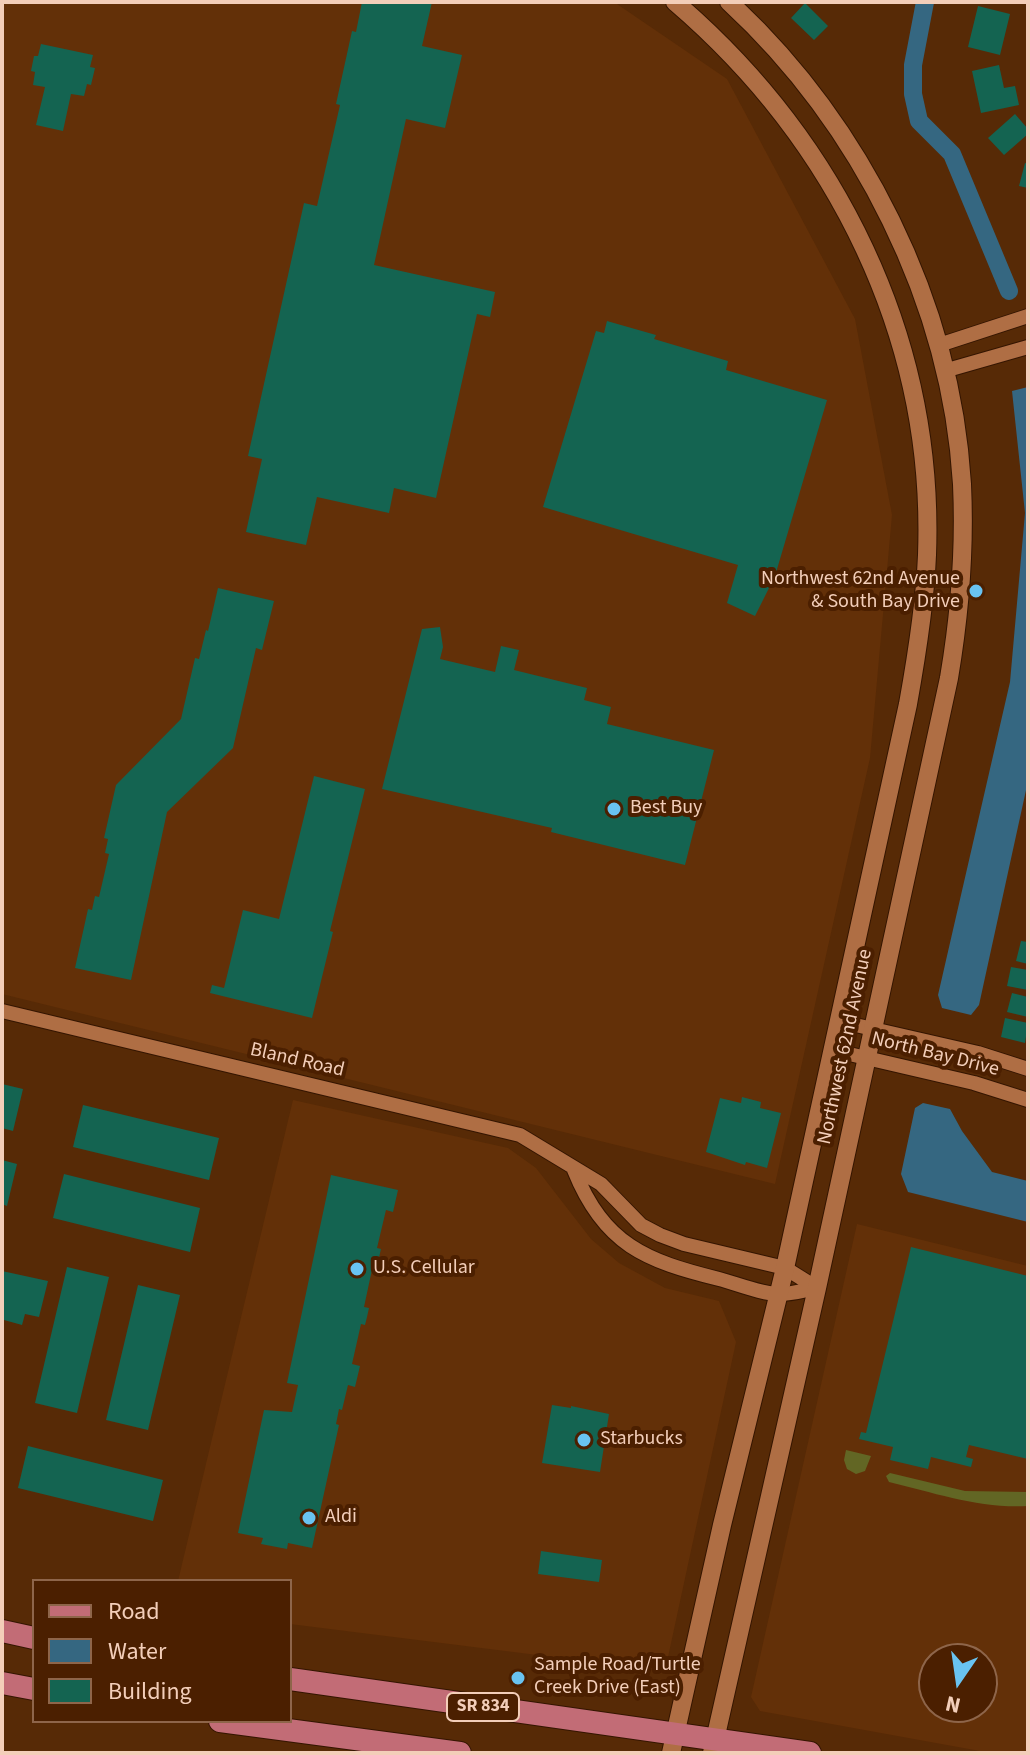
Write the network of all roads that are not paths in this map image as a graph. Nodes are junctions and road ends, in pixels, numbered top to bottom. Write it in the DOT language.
graph roads {
  1 [pos="675,2"];
  2 [pos="729,2"];
  3 [pos="1028,316"];
  4 [pos="939,345"];
  5 [pos="1028,347"];
  6 [pos="944,371"];
  7 [pos="2,1011"];
  8 [pos="838,1021"];
  9 [pos="873,1029"];
  10 [pos="832,1050"];
  11 [pos="866,1058"];
  12 [pos="1028,1069"];
  13 [pos="1028,1100"];
  14 [pos="574,1170"];
  15 [pos="785,1268"];
  16 [pos="817,1288"];
  17 [pos="779,1294"];
  18 [pos="2,1631"];
  19 [pos="32,1638"];
  20 [pos="292,1679"];
  21 [pos="2,1683"];
  22 [pos="32,1689"];
  23 [pos="235,1723"];
  24 [pos="673,1743"];
  25 [pos="713,1746"];
  26 [pos="460,1753"];
  27 [pos="810,1753"];
  1 -- 8 [label="street, Northwest 62nd Avenue"];
  2 -- 4 [label="street, Northwest 62nd Avenue"];
  3 -- 4 [label="street"];
  4 -- 6 [label="street, Northwest 62nd Avenue"];
  5 -- 6 [label="street"];
  6 -- 9 [label="street, Northwest 62nd Avenue"];
  7 -- 14 [label="street, Bland Road"];
  8 -- 9 [label="street, North Bay Drive"];
  8 -- 10 [label="street, Northwest 62nd Avenue"];
  9 -- 11 [label="street, Northwest 62nd Avenue"];
  9 -- 12 [label="street, North Bay Drive"];
  10 -- 11 [label="street, North Bay Drive"];
  10 -- 15 [label="street, Northwest 62nd Avenue"];
  11 -- 13 [label="street, North Bay Drive"];
  11 -- 16 [label="street, Northwest 62nd Avenue"];
  14 -- 15 [label="street, Bland Road"];
  14 -- 17 [label="street, Bland Road"];
  15 -- 16 [label="street, Bland Road"];
  15 -- 17 [label="street, Northwest 62nd Avenue"];
  16 -- 17 [label="street, Bland Road"];
  16 -- 25 [label="street, Northwest 62nd Avenue"];
  17 -- 24 [label="street, Northwest 62nd Avenue"];
  18 -- 19 [label="main road"];
  20 -- 24 [label="main road, SR 834"];
  21 -- 22 [label="main road"];
  23 -- 26 [label="main road"];
  24 -- 25 [label="main road, SR 834"];
  25 -- 27 [label="main road, SR 834"];
}
